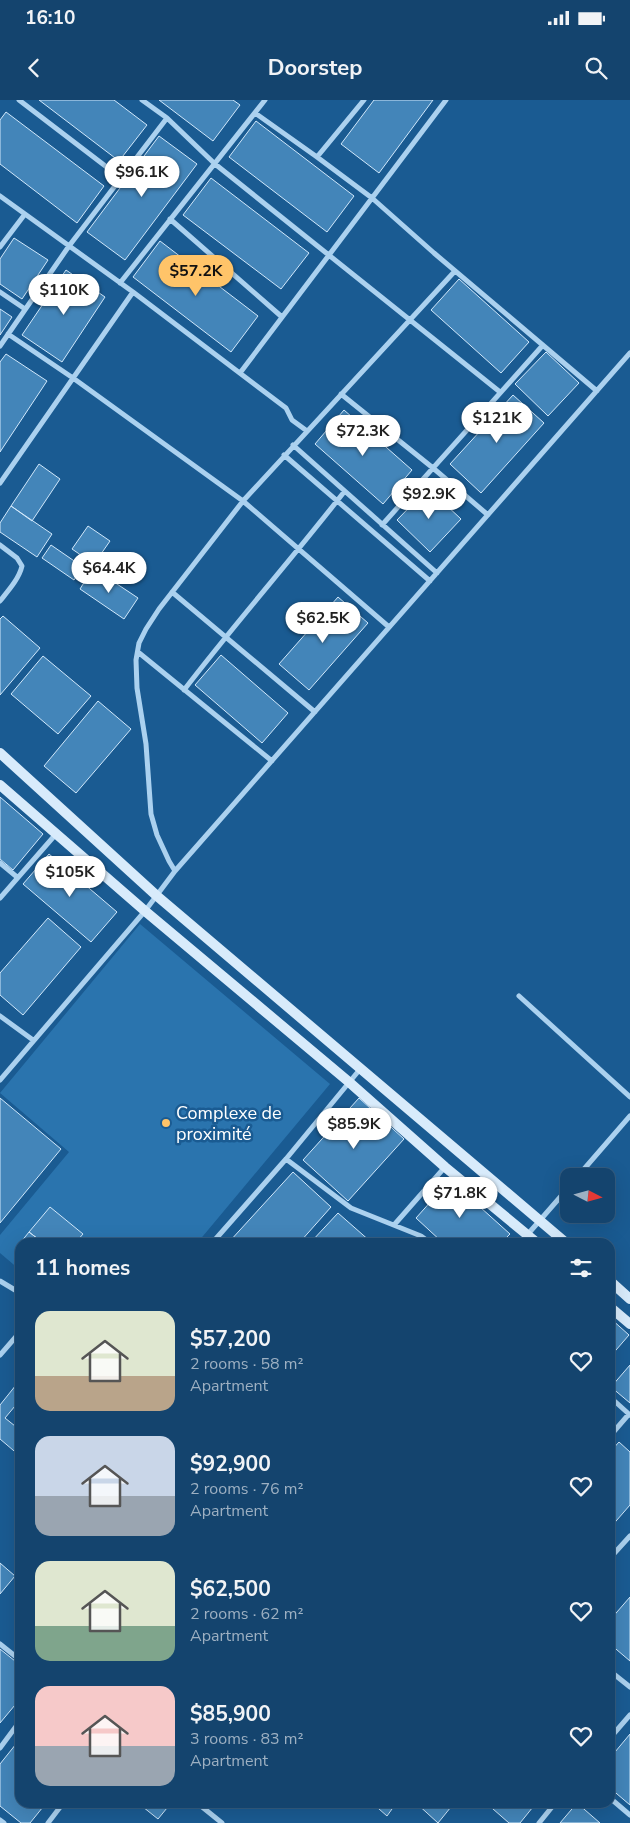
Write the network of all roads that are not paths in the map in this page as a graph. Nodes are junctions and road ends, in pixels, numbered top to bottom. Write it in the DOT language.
graph roads {
  1 [pos="19,100"];
  2 [pos="142,100"];
  3 [pos="265,100"];
  4 [pos="364,100"];
  5 [pos="446,100"];
  6 [pos="255,113"];
  7 [pos="166,118"];
  8 [pos="317,157"];
  9 [pos="215,164"];
  10 [pos="121,178"];
  11 [pos="0,196"];
  12 [pos="372,198"];
  13 [pos="25,214"];
  14 [pos="170,220"];
  15 [pos="69,246"];
  16 [pos="0,247"];
  17 [pos="329,255"];
  18 [pos="455,271"];
  19 [pos="120,283"];
  20 [pos="0,292"];
  21 [pos="133,292"];
  22 [pos="25,309"];
  23 [pos="282,317"];
  24 [pos="410,320"];
  25 [pos="8,334"];
  26 [pos="543,345"];
  27 [pos="0,346"];
  28 [pos="630,353"];
  29 [pos="240,373"];
  30 [pos="73,378"];
  31 [pos="597,391"];
  32 [pos="500,392"];
  33 [pos="341,394"];
  34 [pos="307,431"];
  35 [pos="293,445"];
  36 [pos="284,455"];
  37 [pos="433,468"];
  38 [pos="0,483"];
  39 [pos="344,492"];
  40 [pos="243,500"];
  41 [pos="337,501"];
  42 [pos="488,516"];
  43 [pos="382,525"];
  44 [pos="0,546"];
  45 [pos="299,550"];
  46 [pos="438,573"];
  47 [pos="430,581"];
  48 [pos="172,592"];
  49 [pos="0,601"];
  50 [pos="390,627"];
  51 [pos="224,637"];
  52 [pos="138,652"];
  53 [pos="184,690"];
  54 [pos="315,712"];
  55 [pos="0,753"];
  56 [pos="272,761"];
  57 [pos="0,785"];
  58 [pos="56,833"];
  59 [pos="0,863"];
  60 [pos="176,871"];
  61 [pos="17,877"];
  62 [pos="157,896"];
  63 [pos="0,898"];
  64 [pos="145,911"];
  65 [pos="519,996"];
  66 [pos="0,1016"];
  67 [pos="33,1040"];
  68 [pos="361,1068"];
  69 [pos="0,1080"];
  70 [pos="349,1082"];
  71 [pos="630,1097"];
  72 [pos="630,1116"];
  73 [pos="286,1159"];
  74 [pos="445,1167"];
  75 [pos="585,1168"];
  76 [pos="560,1196"];
  77 [pos="539,1220"];
  78 [pos="394,1225"];
  79 [pos="217,1238"];
  80 [pos="424,1238"];
  81 [pos="523,1238"];
  82 [pos="525,1238"];
  83 [pos="560,1238"];
  84 [pos="0,1281"];
  85 [pos="615,1286"];
  86 [pos="15,1290"];
  87 [pos="630,1299"];
  88 [pos="615,1311"];
  89 [pos="630,1324"];
  90 [pos="15,1338"];
  91 [pos="0,1355"];
  92 [pos="615,1401"];
  93 [pos="630,1414"];
  94 [pos="615,1430"];
  95 [pos="630,1536"];
  96 [pos="615,1552"];
  97 [pos="0,1644"];
  98 [pos="15,1656"];
  99 [pos="615,1675"];
  100 [pos="630,1687"];
  101 [pos="630,1715"];
  102 [pos="15,1728"];
  103 [pos="615,1732"];
  104 [pos="0,1748"];
  105 [pos="615,1802"];
  106 [pos="59,1808"];
  107 [pos="203,1808"];
  108 [pos="551,1808"];
  109 [pos="630,1815"];
  110 [pos="0,1820"];
  111 [pos="4,1823"];
  112 [pos="48,1823"];
  113 [pos="222,1823"];
  114 [pos="539,1823"];
  1 -- 10 [label="street"];
  2 -- 7 [label="street"];
  3 -- 6 [label="street"];
  4 -- 8 [label="street"];
  5 -- 12 [label="street"];
  6 -- 8 [label="street"];
  6 -- 9 [label="street"];
  7 -- 9 [label="street"];
  7 -- 10 [label="street"];
  8 -- 12 [label="street"];
  9 -- 14 [label="street"];
  9 -- 17 [label="street"];
  10 -- 15 [label="street"];
  11 -- 13 [label="street"];
  12 -- 17 [label="street"];
  12 -- 18 [label="street"];
  13 -- 15 [label="street"];
  13 -- 16 [label="street"];
  14 -- 19 [label="street"];
  14 -- 23 [label="street"];
  15 -- 19 [label="street"];
  15 -- 22 [label="street"];
  17 -- 23 [label="street"];
  17 -- 24 [label="street"];
  18 -- 24 [label="street"];
  18 -- 26 [label="street"];
  19 -- 21 [label="street"];
  20 -- 22 [label="street"];
  21 -- 29 [label="street"];
  21 -- 30 [label="street"];
  22 -- 25 [label="street"];
  23 -- 29 [label="street"];
  24 -- 32 [label="street"];
  24 -- 33 [label="street"];
  25 -- 27 [label="street"];
  25 -- 30 [label="street"];
  26 -- 31 [label="street"];
  26 -- 32 [label="street"];
  28 -- 31 [label="street"];
  29 -- 34 [label="street"];
  30 -- 38 [label="street"];
  30 -- 40 [label="street"];
  31 -- 42 [label="street"];
  32 -- 37 [label="street"];
  33 -- 34 [label="street"];
  33 -- 37 [label="street"];
  34 -- 35 [label="street"];
  35 -- 36 [label="street"];
  35 -- 39 [label="street"];
  36 -- 40 [label="street"];
  36 -- 41 [label="street"];
  37 -- 42 [label="street"];
  37 -- 43 [label="street"];
  39 -- 41 [label="street"];
  39 -- 43 [label="street"];
  40 -- 45 [label="street"];
  40 -- 48 [label="street"];
  41 -- 45 [label="street"];
  41 -- 47 [label="street"];
  42 -- 46 [label="street"];
  43 -- 46 [label="street"];
  44 -- 49 [label="street"];
  45 -- 50 [label="street"];
  45 -- 51 [label="street"];
  46 -- 47 [label="street"];
  47 -- 50 [label="street"];
  48 -- 51 [label="street"];
  48 -- 52 [label="street"];
  50 -- 54 [label="street"];
  51 -- 53 [label="street"];
  51 -- 54 [label="street"];
  52 -- 53 [label="street"];
  52 -- 60 [label="street"];
  53 -- 56 [label="street"];
  54 -- 56 [label="street"];
  55 -- 62 [label="street"];
  56 -- 60 [label="street"];
  57 -- 58 [label="street"];
  58 -- 61 [label="street"];
  58 -- 64 [label="street"];
  59 -- 61 [label="street"];
  60 -- 62 [label="street"];
  61 -- 63 [label="street"];
  62 -- 64 [label="street"];
  62 -- 68 [label="street"];
  64 -- 67 [label="street"];
  64 -- 70 [label="street"];
  65 -- 71 [label="street"];
  66 -- 67 [label="street"];
  67 -- 69 [label="street"];
  68 -- 70 [label="street"];
  68 -- 77 [label="street"];
  70 -- 73 [label="street"];
  70 -- 74 [label="street"];
  72 -- 75 [label="street"];
  73 -- 78 [label="street"];
  73 -- 79 [label="street"];
  74 -- 78 [label="street"];
  74 -- 81 [label="street"];
  76 -- 77 [label="street"];
  77 -- 82 [label="street"];
  77 -- 83 [label="street"];
  78 -- 80 [label="street"];
  84 -- 86 [label="street"];
  85 -- 87 [label="street"];
  88 -- 89 [label="street"];
  90 -- 91 [label="street"];
  92 -- 93 [label="street"];
  93 -- 94 [label="street"];
  95 -- 96 [label="street"];
  97 -- 98 [label="street"];
  99 -- 100 [label="street"];
  101 -- 103 [label="street"];
  102 -- 104 [label="street"];
  105 -- 109 [label="street"];
  106 -- 112 [label="street"];
  107 -- 113 [label="street"];
  108 -- 114 [label="street"];
  110 -- 111 [label="street"];
}
